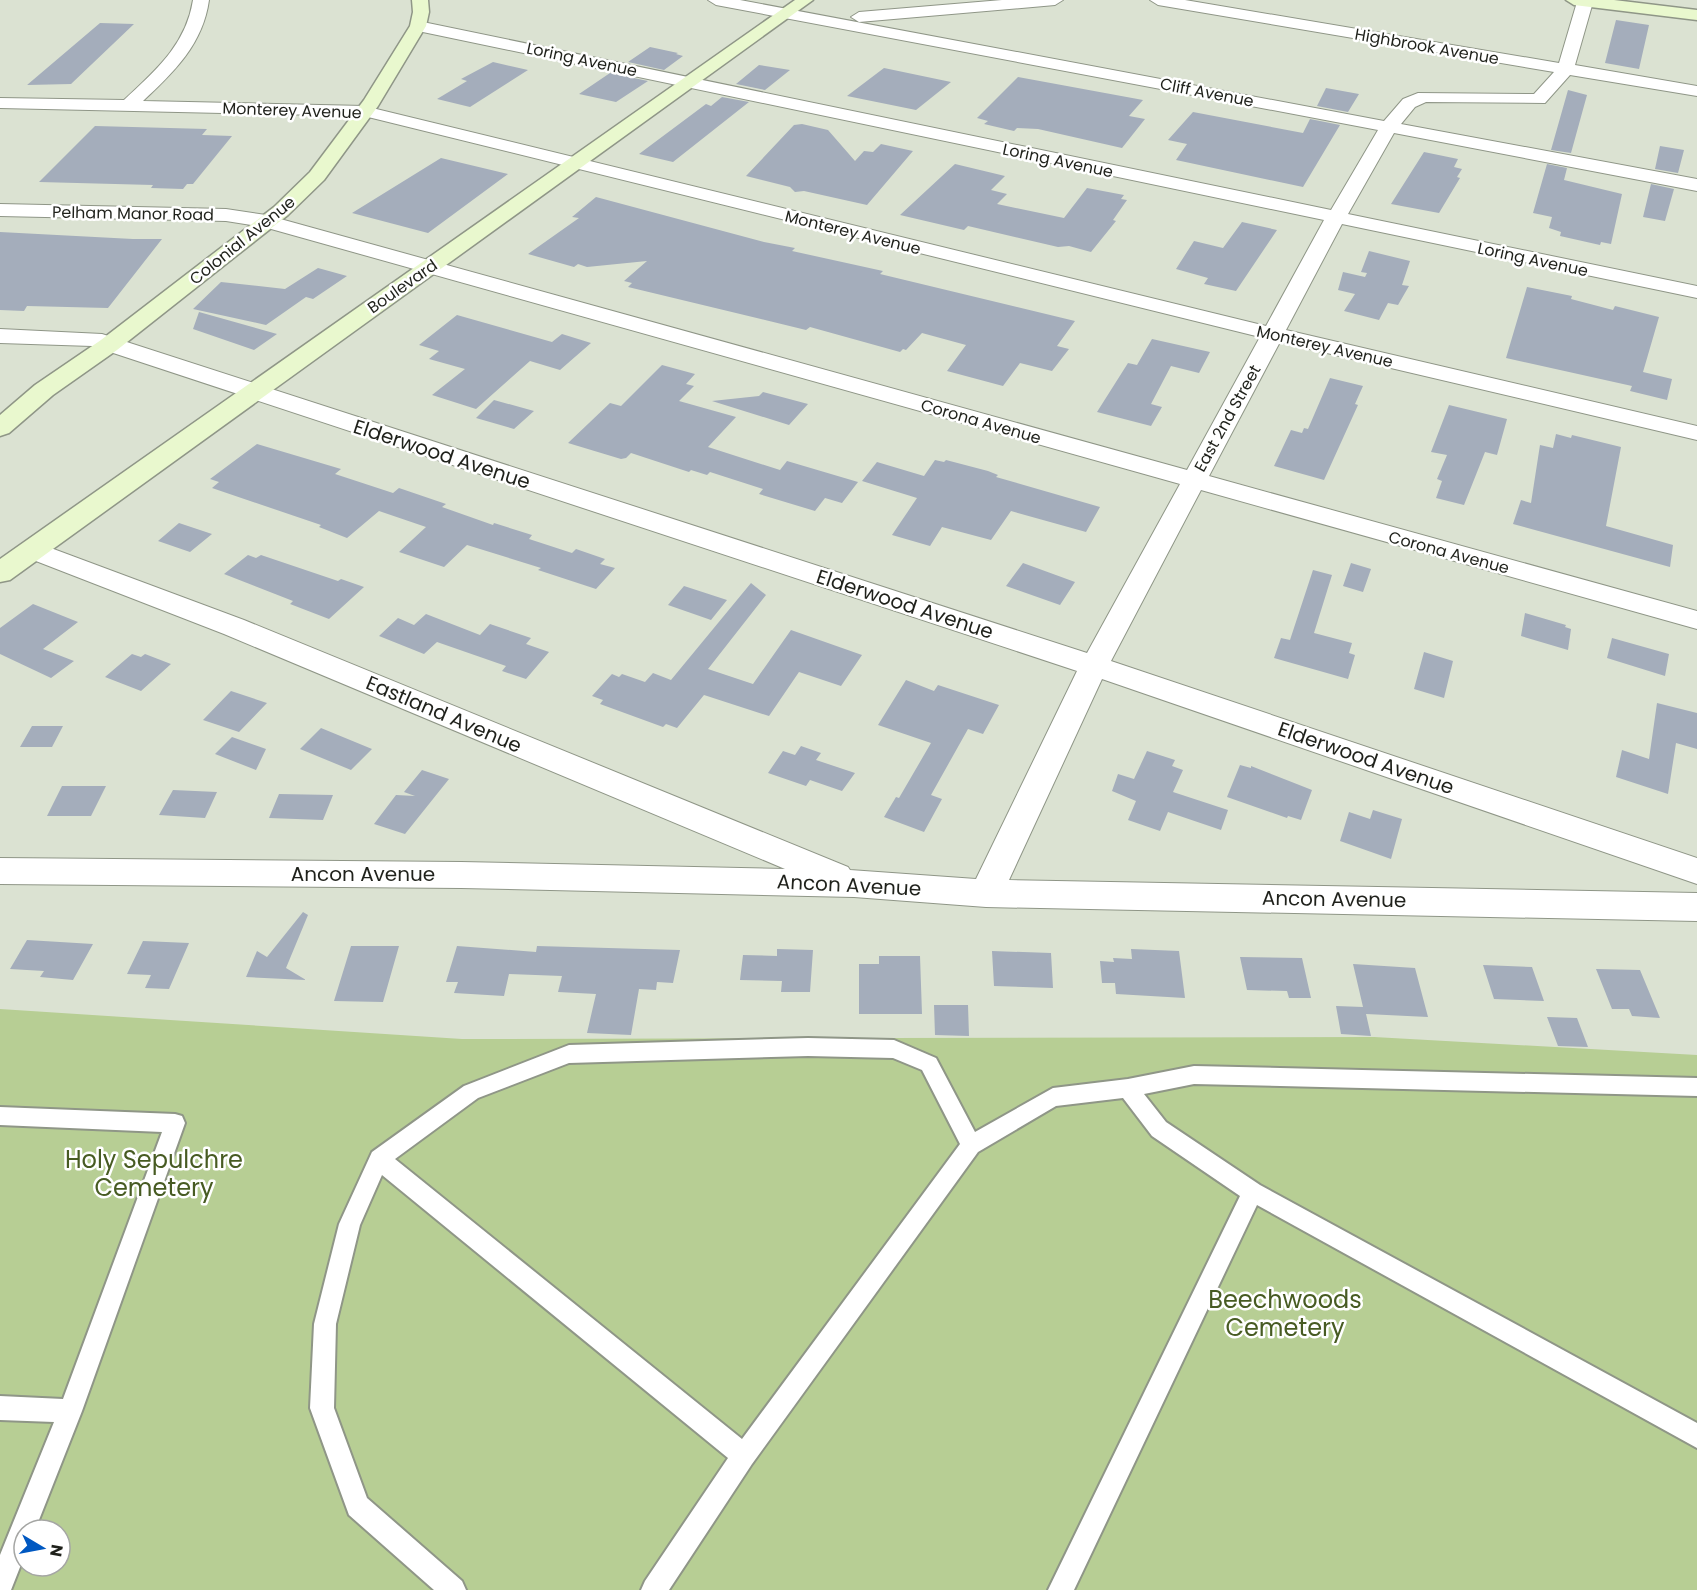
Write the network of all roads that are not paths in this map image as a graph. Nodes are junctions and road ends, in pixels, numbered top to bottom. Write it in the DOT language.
graph roads {
  1 [pos="201,0"];
  2 [pos="420,0"];
  3 [pos="716,0"];
  4 [pos="805,0"];
  5 [pos="1055,0"];
  6 [pos="1158,0"];
  7 [pos="1579,1"];
  8 [pos="786,13"];
  9 [pos="1697,15"];
  10 [pos="823,21"];
  11 [pos="418,26"];
  12 [pos="1564,70"];
  13 [pos="692,82"];
  14 [pos="1697,91"];
  15 [pos="0,103"];
  16 [pos="129,105"];
  17 [pos="364,111"];
  18 [pos="1390,125"];
  19 [pos="573,164"];
  20 [pos="1697,185"];
  21 [pos="0,210"];
  22 [pos="1335,219"];
  23 [pos="266,221"];
  24 [pos="430,267"];
  25 [pos="1697,292"];
  26 [pos="1273,334"];
  27 [pos="0,336"];
  28 [pos="110,345"];
  29 [pos="253,391"];
  30 [pos="0,428"];
  31 [pos="1697,433"];
  32 [pos="1193,481"];
  33 [pos="32,550"];
  34 [pos="0,573"];
  35 [pos="1697,620"];
  36 [pos="1094,666"];
  37 [pos="0,871"];
  38 [pos="1697,871"];
  39 [pos="854,884"];
  40 [pos="986,893"];
  41 [pos="1697,907"];
  42 [pos="1697,1087"];
  43 [pos="1128,1088"];
  44 [pos="0,1116"];
  45 [pos="971,1145"];
  46 [pos="380,1159"];
  47 [pos="1253,1192"];
  48 [pos="0,1408"];
  49 [pos="70,1411"];
  50 [pos="1697,1436"];
  51 [pos="744,1456"];
  52 [pos="0,1586"];
  53 [pos="453,1590"];
  54 [pos="654,1590"];
  55 [pos="1061,1590"];
  1 -- 16 [label="street"];
  2 -- 11 [label="street, Colonial Avenue"];
  3 -- 8 [label="street, Cliff Avenue"];
  4 -- 8 [label="street, Boulevard"];
  5 -- 10 [label="street"];
  6 -- 12 [label="street, Highbrook Avenue"];
  7 -- 9 [label="street"];
  7 -- 12 [label="street, East 2nd Street"];
  8 -- 10 [label="street, Cliff Avenue"];
  8 -- 13 [label="street, Boulevard"];
  10 -- 18 [label="street, Cliff Avenue"];
  11 -- 13 [label="street, Loring Avenue"];
  11 -- 17 [label="street, Colonial Avenue"];
  12 -- 14 [label="street, Highbrook Avenue"];
  12 -- 18 [label="street, East 2nd Street"];
  13 -- 19 [label="street, Boulevard"];
  13 -- 22 [label="street, Loring Avenue"];
  15 -- 16 [label="street, Monterey Avenue"];
  16 -- 17 [label="street, Monterey Avenue"];
  17 -- 19 [label="street, Monterey Avenue"];
  17 -- 23 [label="street, Colonial Avenue"];
  18 -- 20 [label="street, Cliff Avenue"];
  18 -- 22 [label="street, East 2nd Street"];
  19 -- 24 [label="street, Boulevard"];
  19 -- 26 [label="street, Monterey Avenue"];
  21 -- 23 [label="street, Pelham Manor Road"];
  22 -- 25 [label="street, Loring Avenue"];
  22 -- 26 [label="street, East 2nd Street"];
  23 -- 24 [label="street, Corona Avenue"];
  23 -- 28 [label="street, Colonial Avenue"];
  24 -- 29 [label="street, Boulevard"];
  24 -- 32 [label="street, Corona Avenue"];
  26 -- 31 [label="street, Monterey Avenue"];
  26 -- 32 [label="street, East 2nd Street"];
  27 -- 28 [label="street, Elderwood Avenue"];
  28 -- 29 [label="street, Elderwood Avenue"];
  28 -- 30 [label="street, Colonial Avenue"];
  29 -- 33 [label="street, Boulevard"];
  29 -- 36 [label="street, Elderwood Avenue"];
  32 -- 35 [label="street, Corona Avenue"];
  32 -- 36 [label="street, East 2nd Street"];
  33 -- 34 [label="street, Boulevard"];
  33 -- 39 [label="street, Eastland Avenue"];
  36 -- 38 [label="street, Elderwood Avenue"];
  36 -- 40 [label="street, East 2nd Street"];
  37 -- 39 [label="street, Ancon Avenue"];
  39 -- 40 [label="street, Ancon Avenue"];
  40 -- 41 [label="street, Ancon Avenue"];
  42 -- 43 [label="lane"];
  43 -- 45 [label="lane"];
  43 -- 47 [label="lane"];
  44 -- 49 [label="lane"];
  45 -- 46 [label="lane"];
  45 -- 51 [label="lane"];
  46 -- 51 [label="lane"];
  46 -- 53 [label="lane"];
  47 -- 50 [label="lane"];
  47 -- 55 [label="lane"];
  48 -- 49 [label="lane"];
  49 -- 52 [label="lane"];
  51 -- 54 [label="lane"];
}
